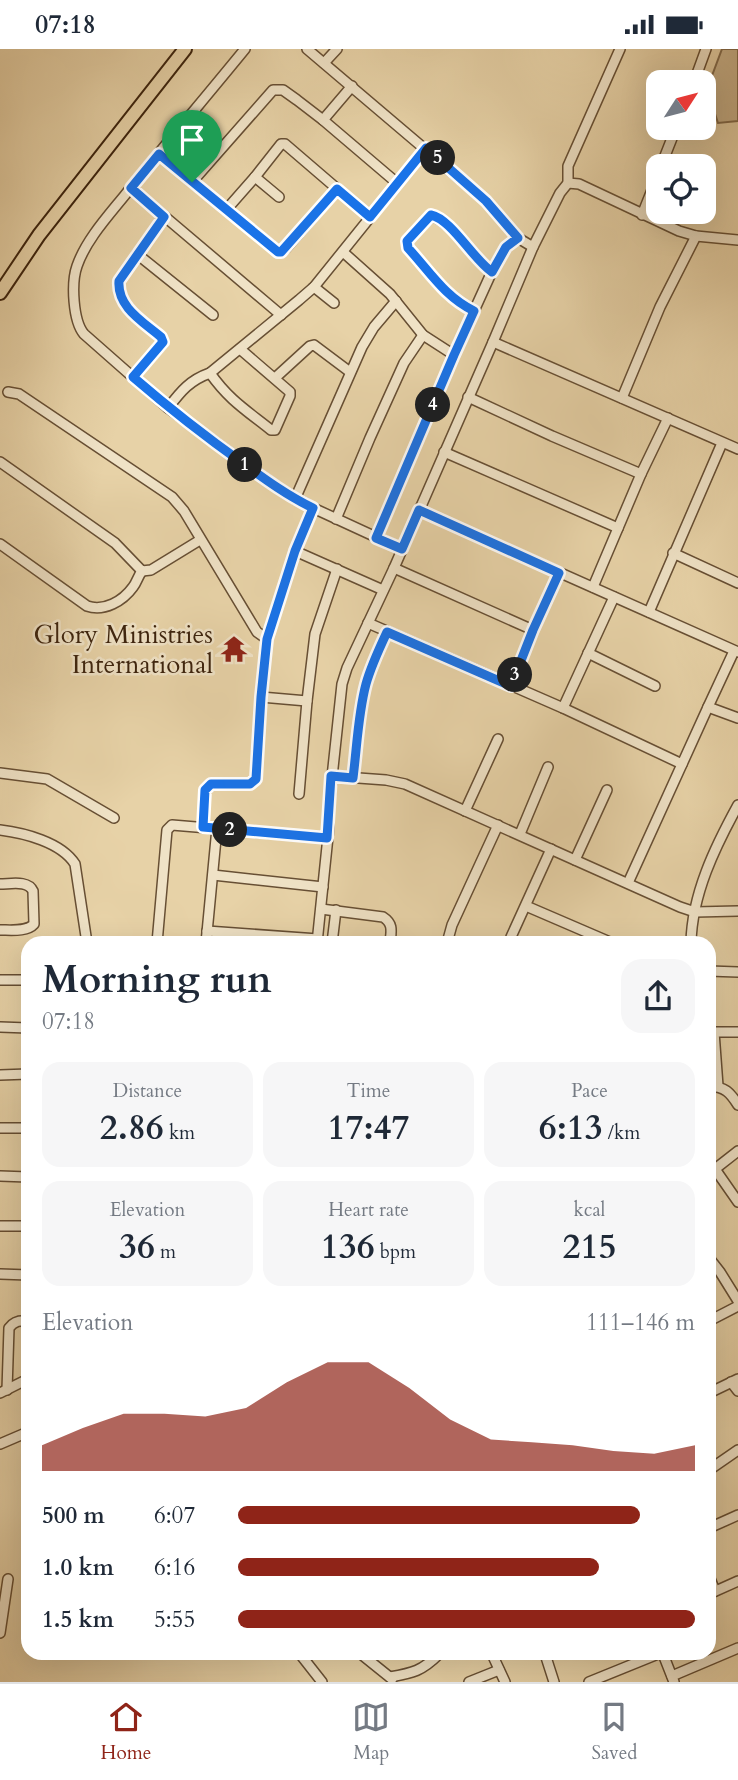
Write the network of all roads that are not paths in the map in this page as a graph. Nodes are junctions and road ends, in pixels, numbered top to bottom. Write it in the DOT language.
graph roads {
  1 [pos="185,49"];
  2 [pos="245,49"];
  3 [pos="307,49"];
  4 [pos="337,49"];
  5 [pos="620,49"];
  6 [pos="706,49"];
  7 [pos="324,63"];
  8 [pos="698,70"];
  9 [pos="352,86"];
  10 [pos="323,120"];
  11 [pos="426,148"];
  12 [pos="159,154"];
  13 [pos="255,177"];
  14 [pos="192,182"];
  15 [pos="397,183"];
  16 [pos="568,183"];
  17 [pos="131,188"];
  18 [pos="337,189"];
  19 [pos="279,197"];
  20 [pos="646,205"];
  21 [pos="226,210"];
  22 [pos="642,215"];
  23 [pos="164,217"];
  24 [pos="370,217"];
  25 [pos="696,236"];
  26 [pos="518,238"];
  27 [pos="738,240"];
  28 [pos="533,247"];
  29 [pos="343,252"];
  30 [pos="137,254"];
  31 [pos="492,272"];
  32 [pos="314,286"];
  33 [pos="0,293"];
  34 [pos="396,301"];
  35 [pos="334,303"];
  36 [pos="474,311"];
  37 [pos="213,316"];
  38 [pos="281,316"];
  39 [pos="424,335"];
  40 [pos="493,342"];
  41 [pos="240,349"];
  42 [pos="454,355"];
  43 [pos="350,372"];
  44 [pos="209,373"];
  45 [pos="133,377"];
  46 [pos="275,378"];
  47 [pos="8,392"];
  48 [pos="468,397"];
  49 [pos="622,398"];
  50 [pos="168,408"];
  51 [pos="668,418"];
  52 [pos="722,443"];
  53 [pos="738,449"];
  54 [pos="444,452"];
  55 [pos="0,462"];
  56 [pos="641,474"];
  57 [pos="295,499"];
  58 [pos="313,508"];
  59 [pos="419,510"];
  60 [pos="336,519"];
  61 [pos="618,528"];
  62 [pos="376,538"];
  63 [pos="200,540"];
  64 [pos="0,544"];
  65 [pos="402,549"];
  66 [pos="295,551"];
  67 [pos="673,553"];
  68 [pos="394,568"];
  69 [pos="337,569"];
  70 [pos="142,572"];
  71 [pos="559,573"];
  72 [pos="738,583"];
  73 [pos="593,587"];
  74 [pos="383,590"];
  75 [pos="614,597"];
  76 [pos="649,612"];
  77 [pos="368,623"];
  78 [pos="533,630"];
  79 [pos="387,632"];
  80 [pos="267,639"];
  81 [pos="736,652"];
  82 [pos="588,653"];
  83 [pos="511,686"];
  84 [pos="655,686"];
  85 [pos="261,697"];
  86 [pos="307,701"];
  87 [pos="708,707"];
  88 [pos="563,708"];
  89 [pos="738,718"];
  90 [pos="498,739"];
  91 [pos="682,764"];
  92 [pos="548,767"];
  93 [pos="0,773"];
  94 [pos="331,776"];
  95 [pos="353,778"];
  96 [pos="607,790"];
  97 [pos="299,794"];
  98 [pos="738,805"];
  99 [pos="465,811"];
  100 [pos="114,818"];
  101 [pos="498,825"];
  102 [pos="203,827"];
  103 [pos="217,828"];
  104 [pos="0,830"];
  105 [pos="520,834"];
  106 [pos="327,838"];
  107 [pos="551,849"];
  108 [pos="575,860"];
  109 [pos="213,875"];
  110 [pos="628,883"];
  111 [pos="0,884"];
  112 [pos="323,887"];
  113 [pos="526,905"];
  114 [pos="321,909"];
  115 [pos="336,910"];
  116 [pos="738,911"];
  117 [pos="695,912"];
  118 [pos="0,930"];
  119 [pos="207,931"];
  120 [pos="86,936"];
  121 [pos="158,936"];
  122 [pos="207,936"];
  123 [pos="262,936"];
  124 [pos="318,936"];
  125 [pos="333,936"];
  126 [pos="391,936"];
  127 [pos="449,936"];
  128 [pos="512,936"];
  129 [pos="596,936"];
  130 [pos="692,936"];
  131 [pos="716,971"];
  132 [pos="738,972"];
  133 [pos="0,980"];
  134 [pos="21,980"];
  135 [pos="0,1027"];
  136 [pos="21,1028"];
  137 [pos="716,1032"];
  138 [pos="738,1032"];
  139 [pos="21,1074"];
  140 [pos="0,1075"];
  141 [pos="716,1087"];
  142 [pos="734,1092"];
  143 [pos="738,1105"];
  144 [pos="0,1128"];
  145 [pos="21,1128"];
  146 [pos="738,1151"];
  147 [pos="716,1165"];
  148 [pos="716,1172"];
  149 [pos="0,1176"];
  150 [pos="21,1177"];
  151 [pos="738,1202"];
  152 [pos="0,1226"];
  153 [pos="21,1226"];
  154 [pos="716,1267"];
  155 [pos="0,1274"];
  156 [pos="21,1275"];
  157 [pos="738,1304"];
  158 [pos="716,1317"];
  159 [pos="21,1321"];
  160 [pos="734,1381"];
  161 [pos="21,1382"];
  162 [pos="716,1390"];
  163 [pos="3,1391"];
  164 [pos="738,1391"];
  165 [pos="21,1435"];
  166 [pos="0,1444"];
  167 [pos="738,1450"];
  168 [pos="716,1464"];
  169 [pos="738,1515"];
  170 [pos="716,1525"];
  171 [pos="8,1579"];
  172 [pos="738,1581"];
  173 [pos="716,1590"];
  174 [pos="0,1633"];
  175 [pos="738,1648"];
  176 [pos="716,1658"];
  177 [pos="304,1660"];
  178 [pos="374,1660"];
  179 [pos="432,1660"];
  180 [pos="495,1660"];
  181 [pos="547,1660"];
  182 [pos="645,1660"];
  183 [pos="663,1660"];
  184 [pos="713,1660"];
  185 [pos="499,1670"];
  186 [pos="673,1679"];
  187 [pos="392,1680"];
  188 [pos="322,1682"];
  189 [pos="469,1682"];
  190 [pos="505,1682"];
  191 [pos="554,1682"];
  192 [pos="589,1682"];
  1 -- 33 [label="main road"];
  2 -- 12 [label="street"];
  3 -- 7 [label="street"];
  4 -- 7 [label="street"];
  5 -- 16 [label="street"];
  6 -- 8 [label="street"];
  7 -- 9 [label="street"];
  9 -- 10 [label="street"];
  9 -- 11 [label="street"];
  10 -- 14 [label="street"];
  10 -- 15 [label="street"];
  11 -- 15 [label="street"];
  11 -- 26 [label="street"];
  12 -- 14 [label="street"];
  12 -- 17 [label="street"];
  13 -- 18 [label="street"];
  13 -- 19 [label="street"];
  13 -- 21 [label="street"];
  14 -- 21 [label="street"];
  15 -- 24 [label="street"];
  16 -- 22 [label="street"];
  16 -- 28 [label="street"];
  17 -- 23 [label="street"];
  17 -- 45 [label="street"];
  18 -- 21 [label="street"];
  18 -- 24 [label="street"];
  20 -- 22 [label="street"];
  22 -- 25 [label="street"];
  23 -- 30 [label="street"];
  23 -- 38 [label="street"];
  24 -- 29 [label="street"];
  25 -- 27 [label="street"];
  25 -- 49 [label="street"];
  26 -- 28 [label="street"];
  26 -- 31 [label="street"];
  28 -- 40 [label="street"];
  29 -- 32 [label="street"];
  29 -- 34 [label="street"];
  30 -- 37 [label="street"];
  30 -- 45 [label="street"];
  31 -- 36 [label="street"];
  31 -- 36 [label="street"];
  32 -- 35 [label="street"];
  32 -- 38 [label="street"];
  34 -- 39 [label="street"];
  34 -- 43 [label="street"];
  36 -- 42 [label="street"];
  38 -- 41 [label="street"];
  39 -- 42 [label="street"];
  39 -- 60 [label="street"];
  40 -- 48 [label="street"];
  40 -- 49 [label="street"];
  41 -- 44 [label="street"];
  41 -- 46 [label="street"];
  42 -- 62 [label="street"];
  43 -- 46 [label="street"];
  43 -- 57 [label="street"];
  44 -- 46 [label="street"];
  44 -- 50 [label="street"];
  45 -- 50 [label="street"];
  47 -- 63 [label="street"];
  48 -- 54 [label="street"];
  48 -- 56 [label="street"];
  49 -- 51 [label="street"];
  50 -- 57 [label="street"];
  51 -- 52 [label="street"];
  51 -- 56 [label="street"];
  52 -- 53 [label="street"];
  52 -- 67 [label="street"];
  54 -- 59 [label="street"];
  54 -- 61 [label="street"];
  55 -- 70 [label="street"];
  56 -- 61 [label="street"];
  57 -- 58 [label="street"];
  58 -- 60 [label="street"];
  58 -- 66 [label="street"];
  59 -- 65 [label="street"];
  59 -- 71 [label="street"];
  60 -- 62 [label="street"];
  61 -- 73 [label="street"];
  62 -- 65 [label="street"];
  63 -- 70 [label="street"];
  63 -- 80 [label="street"];
  64 -- 70 [label="street"];
  65 -- 68 [label="street"];
  66 -- 69 [label="street"];
  66 -- 80 [label="street"];
  67 -- 72 [label="street"];
  67 -- 76 [label="street"];
  68 -- 74 [label="street"];
  68 -- 78 [label="street"];
  69 -- 74 [label="street"];
  69 -- 86 [label="street"];
  71 -- 73 [label="street"];
  71 -- 78 [label="street"];
  73 -- 75 [label="street"];
  74 -- 77 [label="street"];
  75 -- 76 [label="street"];
  75 -- 82 [label="street"];
  76 -- 81 [label="street"];
  77 -- 79 [label="street"];
  77 -- 94 [label="street"];
  78 -- 83 [label="street"];
  79 -- 83 [label="street"];
  79 -- 95 [label="street"];
  80 -- 85 [label="street"];
  81 -- 87 [label="street"];
  82 -- 84 [label="street"];
  82 -- 88 [label="street"];
  83 -- 88 [label="street"];
  85 -- 86 [label="street"];
  85 -- 102 [label="street"];
  86 -- 97 [label="street"];
  87 -- 89 [label="street"];
  87 -- 91 [label="street"];
  88 -- 91 [label="street"];
  90 -- 99 [label="street"];
  91 -- 110 [label="street"];
  92 -- 105 [label="street"];
  93 -- 100 [label="street"];
  94 -- 95 [label="street"];
  94 -- 106 [label="street"];
  95 -- 99 [label="street"];
  96 -- 108 [label="street"];
  98 -- 117 [label="street"];
  99 -- 101 [label="street"];
  101 -- 105 [label="street"];
  101 -- 127 [label="street"];
  102 -- 103 [label="street"];
  102 -- 121 [label="street"];
  103 -- 106 [label="street"];
  103 -- 109 [label="street"];
  104 -- 120 [label="street"];
  105 -- 107 [label="street"];
  106 -- 112 [label="street"];
  107 -- 108 [label="street"];
  107 -- 113 [label="street"];
  108 -- 110 [label="street"];
  109 -- 112 [label="street"];
  109 -- 119 [label="street"];
  110 -- 117 [label="street"];
  111 -- 118 [label="street"];
  112 -- 114 [label="street"];
  113 -- 128 [label="street"];
  113 -- 129 [label="street"];
  114 -- 115 [label="street"];
  114 -- 124 [label="street"];
  115 -- 125 [label="street"];
  115 -- 126 [label="street"];
  116 -- 117 [label="street"];
  117 -- 130 [label="street"];
  119 -- 122 [label="street"];
  119 -- 123 [label="street"];
  131 -- 132 [label="street"];
  133 -- 134 [label="street"];
  135 -- 136 [label="street"];
  137 -- 138 [label="street"];
  139 -- 140 [label="street"];
  141 -- 142 [label="street"];
  142 -- 143 [label="street"];
  144 -- 145 [label="street"];
  146 -- 147 [label="street"];
  148 -- 151 [label="street"];
  149 -- 150 [label="street"];
  152 -- 153 [label="street"];
  154 -- 157 [label="street"];
  155 -- 156 [label="street"];
  157 -- 158 [label="street"];
  159 -- 163 [label="street"];
  160 -- 162 [label="street"];
  160 -- 164 [label="street"];
  161 -- 163 [label="street"];
  165 -- 166 [label="street"];
  167 -- 168 [label="street"];
  169 -- 170 [label="street"];
  171 -- 174 [label="street"];
  172 -- 173 [label="street"];
  175 -- 176 [label="street"];
  177 -- 188 [label="street"];
  178 -- 187 [label="street"];
  179 -- 187 [label="street"];
  180 -- 185 [label="street"];
  181 -- 191 [label="street"];
  182 -- 192 [label="street"];
  183 -- 186 [label="street"];
  184 -- 186 [label="street"];
  185 -- 189 [label="street"];
  185 -- 190 [label="street"];
}
